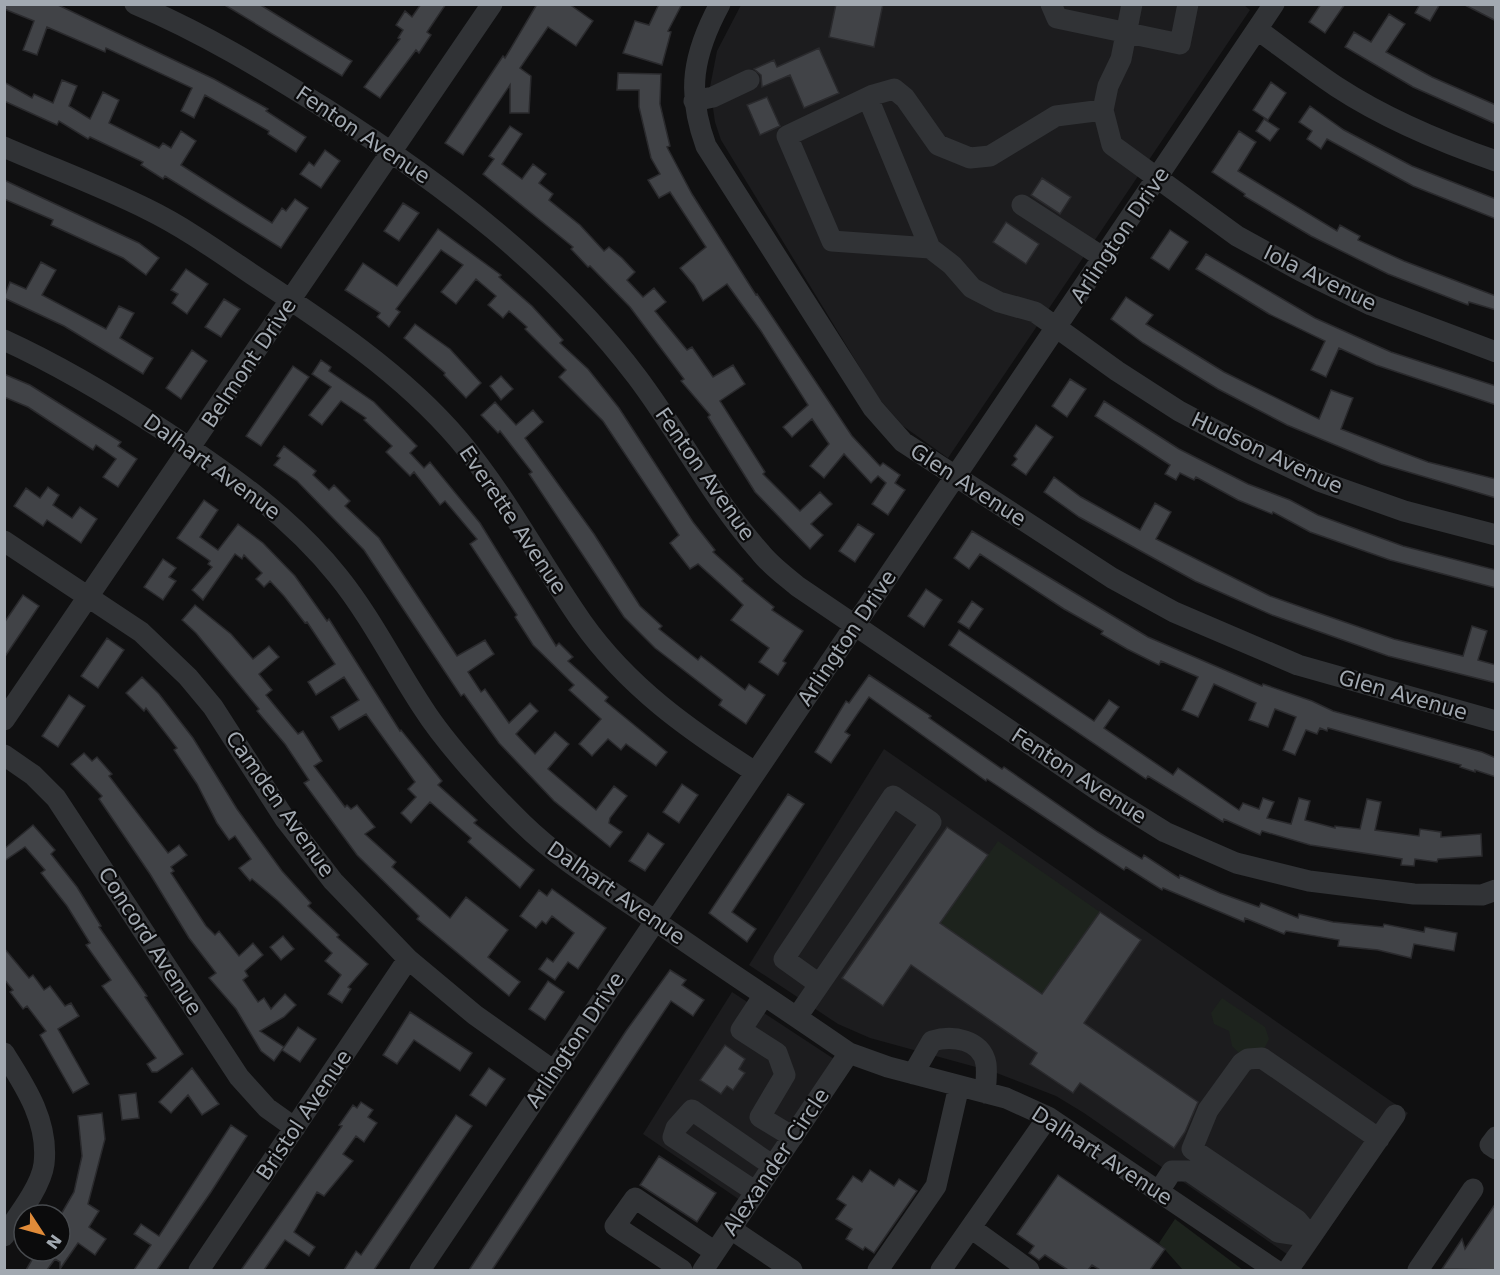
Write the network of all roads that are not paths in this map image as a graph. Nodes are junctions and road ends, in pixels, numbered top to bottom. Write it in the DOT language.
graph roads {
  1 [pos="135,4"];
  2 [pos="492,4"];
  3 [pos="720,4"];
  4 [pos="1051,4"];
  5 [pos="1132,4"];
  6 [pos="1188,4"];
  7 [pos="1274,4"];
  8 [pos="1258,30"];
  9 [pos="1127,32"];
  10 [pos="749,81"];
  11 [pos="868,98"];
  12 [pos="694,101"];
  13 [pos="1103,110"];
  14 [pos="4,147"];
  15 [pos="392,152"];
  16 [pos="1496,162"];
  17 [pos="1157,179"];
  18 [pos="1022,205"];
  19 [pos="930,248"];
  20 [pos="1104,258"];
  21 [pos="291,300"];
  22 [pos="1057,329"];
  23 [pos="4,340"];
  24 [pos="1496,352"];
  25 [pos="190,449"];
  26 [pos="956,476"];
  27 [pos="1496,535"];
  28 [pos="4,541"];
  29 [pos="90,597"];
  30 [pos="856,626"];
  31 [pos="4,720"];
  32 [pos="1496,721"];
  33 [pos="4,755"];
  34 [pos="755,772"];
  35 [pos="1496,890"];
  36 [pos="655,921"];
  37 [pos="408,959"];
  38 [pos="819,984"];
  39 [pos="764,995"];
  40 [pos="797,1017"];
  41 [pos="4,1053"];
  42 [pos="849,1053"];
  43 [pos="554,1071"];
  44 [pos="913,1074"];
  45 [pos="959,1086"];
  46 [pos="986,1093"];
  47 [pos="1395,1115"];
  48 [pos="1048,1117"];
  49 [pos="295,1128"];
  50 [pos="793,1137"];
  51 [pos="1496,1137"];
  52 [pos="1379,1139"];
  53 [pos="1496,1149"];
  54 [pos="773,1166"];
  55 [pos="1473,1189"];
  56 [pos="1159,1191"];
  57 [pos="756,1192"];
  58 [pos="971,1228"];
  59 [pos="731,1229"];
  60 [pos="4,1236"];
  61 [pos="1311,1237"];
  62 [pos="715,1252"];
  63 [pos="199,1270"];
  64 [pos="420,1270"];
  65 [pos="682,1270"];
  66 [pos="703,1270"];
  67 [pos="792,1270"];
  68 [pos="878,1270"];
  69 [pos="941,1270"];
  70 [pos="1029,1270"];
  71 [pos="1275,1270"];
  72 [pos="1288,1270"];
  73 [pos="1418,1270"];
  1 -- 15 [label="street, Fenton Avenue"];
  2 -- 15 [label="street, Belmont Drive"];
  3 -- 12 [label="street, Glen Avenue"];
  4 -- 9 [label="street"];
  5 -- 9 [label="street"];
  6 -- 9 [label="street"];
  7 -- 8 [label="street, Arlington Drive"];
  8 -- 16 [label="street"];
  8 -- 17 [label="street, Arlington Drive"];
  9 -- 13 [label="street"];
  10 -- 12 [label="street"];
  11 -- 13 [label="street"];
  11 -- 19 [label="street"];
  11 -- 19 [label="street"];
  12 -- 26 [label="street, Glen Avenue"];
  13 -- 17 [label="street, Iola Avenue"];
  14 -- 21 [label="street, Everette Avenue"];
  15 -- 21 [label="street, Belmont Drive"];
  15 -- 30 [label="street, Fenton Avenue"];
  17 -- 20 [label="street, Arlington Drive"];
  17 -- 24 [label="street, Iola Avenue"];
  18 -- 20 [label="street"];
  19 -- 22 [label="street, Hudson Avenue"];
  20 -- 22 [label="street, Arlington Drive"];
  21 -- 25 [label="street, Belmont Drive"];
  21 -- 34 [label="street, Everette Avenue"];
  22 -- 26 [label="street, Arlington Drive"];
  22 -- 27 [label="street, Hudson Avenue"];
  23 -- 25 [label="street, Dalhart Avenue"];
  25 -- 29 [label="street, Belmont Drive"];
  25 -- 36 [label="street, Dalhart Avenue"];
  26 -- 30 [label="street, Arlington Drive"];
  26 -- 32 [label="street, Glen Avenue"];
  28 -- 29 [label="street, Camden Avenue"];
  29 -- 31 [label="street, Belmont Drive"];
  29 -- 37 [label="street, Camden Avenue"];
  30 -- 34 [label="street, Arlington Drive"];
  30 -- 35 [label="street, Fenton Avenue"];
  33 -- 49 [label="street, Concord Avenue"];
  34 -- 36 [label="street, Arlington Drive"];
  36 -- 39 [label="street, Dalhart Avenue"];
  36 -- 43 [label="street, Arlington Drive"];
  37 -- 43 [label="street, Camden Avenue"];
  37 -- 49 [label="street, Bristol Avenue"];
  38 -- 38 [label="street"];
  38 -- 40 [label="street"];
  39 -- 40 [label="street, Dalhart Avenue"];
  39 -- 50 [label="street"];
  40 -- 42 [label="street, Dalhart Avenue"];
  41 -- 60 [label="street"];
  42 -- 44 [label="street, Dalhart Avenue"];
  42 -- 50 [label="street, Alexander Circle"];
  43 -- 64 [label="street, Arlington Drive"];
  44 -- 45 [label="street, Dalhart Avenue"];
  44 -- 46 [label="street"];
  45 -- 46 [label="street, Dalhart Avenue"];
  45 -- 68 [label="street"];
  46 -- 48 [label="street, Dalhart Avenue"];
  47 -- 52 [label="street"];
  48 -- 56 [label="street, Dalhart Avenue"];
  48 -- 58 [label="street"];
  49 -- 63 [label="street, Bristol Avenue"];
  50 -- 54 [label="street, Alexander Circle"];
  51 -- 53 [label="street"];
  52 -- 61 [label="street"];
  52 -- 61 [label="street"];
  54 -- 57 [label="street, Alexander Circle"];
  54 -- 57 [label="street"];
  55 -- 73 [label="street"];
  56 -- 61 [label="street"];
  56 -- 71 [label="street, Dalhart Avenue"];
  57 -- 59 [label="street, Alexander Circle"];
  58 -- 69 [label="street"];
  58 -- 70 [label="street"];
  59 -- 62 [label="street, Alexander Circle"];
  59 -- 67 [label="street"];
  61 -- 72 [label="street"];
  62 -- 65 [label="street"];
  62 -- 66 [label="street, Alexander Circle"];
}
